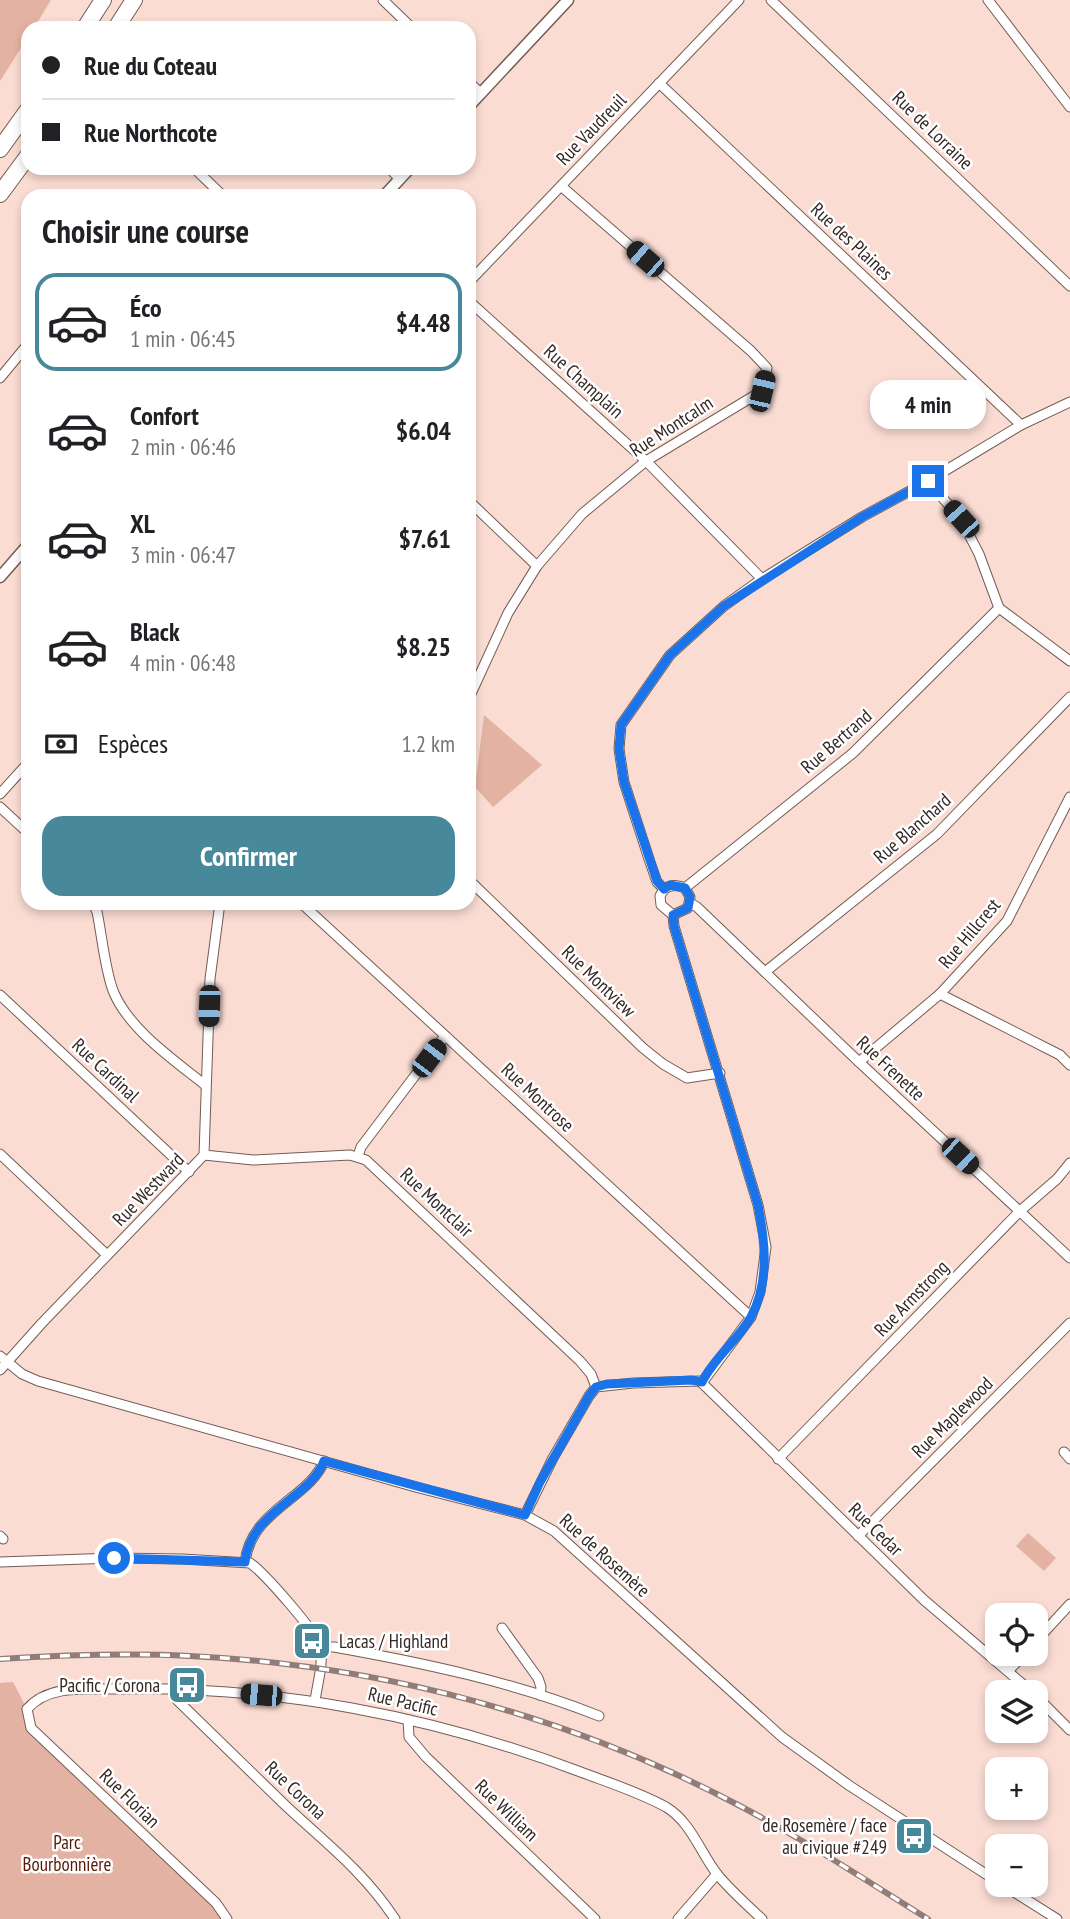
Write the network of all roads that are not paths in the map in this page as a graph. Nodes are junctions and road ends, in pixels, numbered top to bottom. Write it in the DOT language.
graph roads {
  1 [pos="103,0"];
  2 [pos="134,0"];
  3 [pos="568,0"];
  4 [pos="738,0"];
  5 [pos="771,0"];
  6 [pos="988,0"];
  7 [pos="386,1"];
  8 [pos="90,21"];
  9 [pos="120,21"];
  10 [pos="405,21"];
  11 [pos="659,83"];
  12 [pos="476,89"];
  13 [pos="480,93"];
  14 [pos="476,98"];
  15 [pos="1070,107"];
  16 [pos="21,120"];
  17 [pos="0,149"];
  18 [pos="21,166"];
  19 [pos="201,175"];
  20 [pos="396,175"];
  21 [pos="404,175"];
  22 [pos="400,179"];
  23 [pos="561,186"];
  24 [pos="216,189"];
  25 [pos="391,189"];
  26 [pos="0,194"];
  27 [pos="476,275"];
  28 [pos="1070,286"];
  29 [pos="476,306"];
  30 [pos="21,352"];
  31 [pos="0,378"];
  32 [pos="1070,402"];
  33 [pos="1021,425"];
  34 [pos="646,461"];
  35 [pos="928,481"];
  36 [pos="476,508"];
  37 [pos="21,553"];
  38 [pos="537,566"];
  39 [pos="0,577"];
  40 [pos="762,579"];
  41 [pos="999,608"];
  42 [pos="1070,661"];
  43 [pos="476,682"];
  44 [pos="1070,697"];
  45 [pos="21,771"];
  46 [pos="0,794"];
  47 [pos="1070,797"];
  48 [pos="0,807"];
  49 [pos="21,826"];
  50 [pos="476,887"];
  51 [pos="685,888"];
  52 [pos="664,889"];
  53 [pos="690,903"];
  54 [pos="96,910"];
  55 [pos="219,910"];
  56 [pos="309,910"];
  57 [pos="673,915"];
  58 [pos="765,972"];
  59 [pos="940,994"];
  60 [pos="0,995"];
  61 [pos="446,1036"];
  62 [pos="859,1062"];
  63 [pos="1070,1065"];
  64 [pos="720,1073"];
  65 [pos="205,1085"];
  66 [pos="0,1154"];
  67 [pos="204,1155"];
  68 [pos="358,1156"];
  69 [pos="1070,1163"];
  70 [pos="189,1172"];
  71 [pos="1020,1212"];
  72 [pos="107,1255"];
  73 [pos="1070,1258"];
  74 [pos="751,1317"];
  75 [pos="1070,1323"];
  76 [pos="2,1362"];
  77 [pos="702,1382"];
  78 [pos="596,1387"];
  79 [pos="778,1459"];
  80 [pos="324,1461"];
  81 [pos="525,1515"];
  82 [pos="858,1536"];
  83 [pos="0,1562"];
  84 [pos="245,1562"];
  85 [pos="1070,1604"];
  86 [pos="502,1628"];
  87 [pos="1048,1628"];
  88 [pos="320,1647"];
  89 [pos="1013,1666"];
  90 [pos="1008,1671"];
  91 [pos="1018,1680"];
  92 [pos="175,1688"];
  93 [pos="540,1695"];
  94 [pos="36,1698"];
  95 [pos="314,1701"];
  96 [pos="1048,1708"];
  97 [pos="599,1716"];
  98 [pos="408,1720"];
  99 [pos="1070,1730"];
  100 [pos="717,1874"];
  101 [pos="985,1874"];
  102 [pos="1022,1897"];
  103 [pos="228,1919"];
  104 [pos="395,1919"];
  105 [pos="595,1919"];
  106 [pos="678,1919"];
  107 [pos="762,1919"];
  108 [pos="1057,1919"];
  1 -- 8 [label="highway"];
  2 -- 9 [label="highway"];
  3 -- 13 [label="street"];
  4 -- 11 [label="street, Rue Vaudreuil"];
  5 -- 28 [label="street, Rue de Lorraine"];
  6 -- 15 [label="street"];
  7 -- 10 [label="street"];
  11 -- 23 [label="street, Rue Vaudreuil"];
  11 -- 33 [label="street, Rue des Plaines"];
  12 -- 13 [label="street"];
  13 -- 14 [label="street"];
  16 -- 17 [label="highway"];
  18 -- 26 [label="highway"];
  19 -- 24 [label="street"];
  20 -- 22 [label="street"];
  21 -- 22 [label="street"];
  22 -- 25 [label="street"];
  23 -- 27 [label="street, Rue Vaudreuil"];
  23 -- 34 [label="street, Rue Montcalm"];
  29 -- 34 [label="street, Rue Champlain"];
  30 -- 31 [label="street"];
  32 -- 33 [label="street"];
  33 -- 35 [label="street"];
  34 -- 38 [label="street, Rue Montcalm"];
  34 -- 40 [label="street, Rue Champlain"];
  35 -- 40 [label="street"];
  35 -- 41 [label="street"];
  36 -- 38 [label="street"];
  37 -- 39 [label="street"];
  38 -- 43 [label="street, Rue Montcalm"];
  40 -- 52 [label="street"];
  41 -- 42 [label="street"];
  41 -- 51 [label="street, Rue Bertrand"];
  44 -- 58 [label="street, Rue Blanchard"];
  45 -- 46 [label="street"];
  47 -- 59 [label="street, Rue Hillcrest"];
  48 -- 49 [label="street"];
  50 -- 64 [label="street, Rue Montview"];
  51 -- 52 [label="street"];
  51 -- 53 [label="street"];
  52 -- 57 [label="street"];
  53 -- 57 [label="street"];
  53 -- 58 [label="street, Rue Frenette"];
  54 -- 65 [label="street"];
  55 -- 65 [label="street, Rue Westward"];
  56 -- 61 [label="street, Rue Montrose"];
  57 -- 64 [label="street"];
  58 -- 62 [label="street, Rue Frenette"];
  59 -- 62 [label="street, Rue Hillcrest"];
  59 -- 63 [label="street"];
  60 -- 70 [label="street, Rue Cardinal"];
  61 -- 68 [label="street"];
  61 -- 74 [label="street, Rue Montrose"];
  62 -- 71 [label="street, Rue Frenette"];
  64 -- 74 [label="street"];
  65 -- 67 [label="street, Rue Westward"];
  66 -- 72 [label="street"];
  67 -- 68 [label="street"];
  67 -- 70 [label="street, Rue Westward"];
  68 -- 78 [label="street, Rue Montclair"];
  69 -- 71 [label="street, Rue Armstrong"];
  70 -- 72 [label="street, Rue Westward"];
  71 -- 73 [label="street, Rue Frenette"];
  71 -- 79 [label="street, Rue Armstrong"];
  72 -- 76 [label="street, Rue Westward"];
  74 -- 77 [label="street"];
  75 -- 82 [label="street, Rue Maplewood"];
  76 -- 80 [label="street, Rue de Rosemère"];
  77 -- 78 [label="street"];
  77 -- 79 [label="street, Rue Cedar"];
  78 -- 81 [label="street"];
  79 -- 82 [label="street, Rue Cedar"];
  80 -- 81 [label="street, Rue de Rosemère"];
  80 -- 84 [label="street"];
  81 -- 101 [label="street, Rue de Rosemère"];
  82 -- 90 [label="street, Rue Cedar"];
  83 -- 84 [label="street"];
  84 -- 88 [label="street"];
  85 -- 87 [label="street"];
  86 -- 93 [label="street"];
  88 -- 93 [label="street"];
  88 -- 95 [label="street"];
  89 -- 90 [label="street"];
  90 -- 91 [label="street, Rue Cedar"];
  92 -- 94 [label="street, Rue Pacific"];
  92 -- 95 [label="street, Rue Pacific"];
  92 -- 104 [label="street, Rue Corona"];
  93 -- 97 [label="street"];
  94 -- 103 [label="street, Rue Florian"];
  95 -- 98 [label="street, Rue Pacific"];
  96 -- 99 [label="street"];
  98 -- 100 [label="street, Rue Pacific"];
  98 -- 105 [label="street, Rue William"];
  100 -- 106 [label="street"];
  100 -- 107 [label="street, Rue Pacific"];
  102 -- 108 [label="street"];
}
